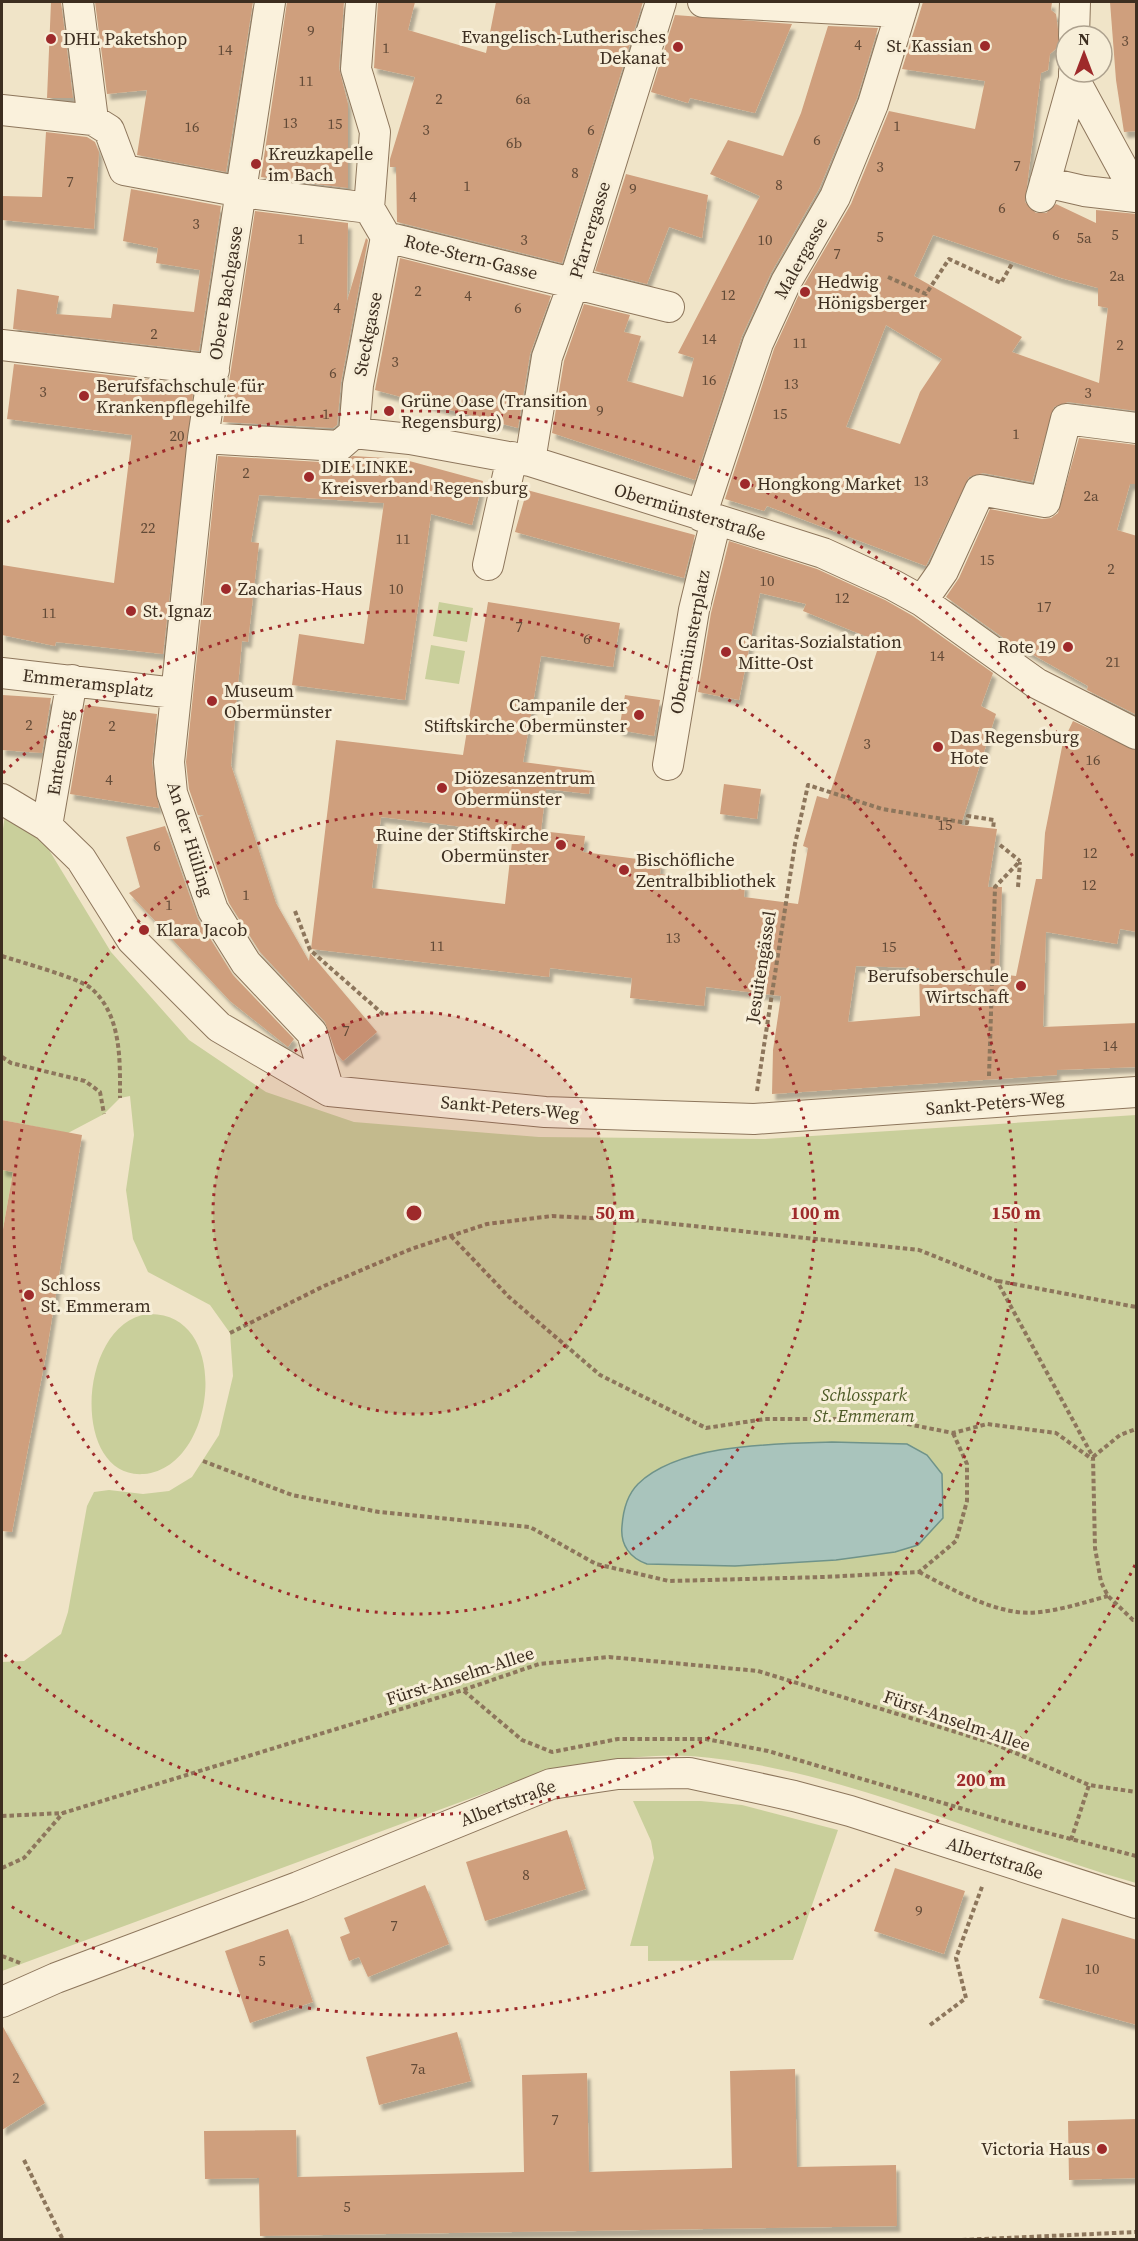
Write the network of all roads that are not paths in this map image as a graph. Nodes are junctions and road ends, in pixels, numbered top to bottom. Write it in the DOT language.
graph roads {
  1 [pos="78,2"];
  2 [pos="270,2"];
  3 [pos="361,2"];
  4 [pos="662,2"];
  5 [pos="703,2"];
  6 [pos="1075,2"];
  7 [pos="902,7"];
  8 [pos="1074,24"];
  9 [pos="1072,84"];
  10 [pos="1079,84"];
  11 [pos="2,110"];
  12 [pos="93,120"];
  13 [pos="242,192"];
  14 [pos="1137,195"];
  15 [pos="369,208"];
  16 [pos="386,237"];
  17 [pos="574,282"];
  18 [pos="669,307"];
  19 [pos="2,345"];
  20 [pos="214,370"];
  21 [pos="1137,428"];
  22 [pos="354,433"];
  23 [pos="203,438"];
  24 [pos="521,459"];
  25 [pos="708,518"];
  26 [pos="488,565"];
  27 [pos="921,602"];
  28 [pos="2,673"];
  29 [pos="72,680"];
  30 [pos="175,693"];
  31 [pos="1137,734"];
  32 [pos="668,765"];
  33 [pos="2,799"];
  34 [pos="48,826"];
  35 [pos="329,1091"];
  36 [pos="1137,1092"];
  37 [pos="1137,1903"];
  38 [pos="2,2002"];
  1 -- 12 [label="street"];
  2 -- 13 [label="street, Obere Bachgasse"];
  3 -- 15 [label="street"];
  4 -- 17 [label="street, Pfarrergasse"];
  5 -- 7 [label="street"];
  6 -- 8 [label="street"];
  7 -- 25 [label="street, Malergasse"];
  9 -- 14 [label="street"];
  10 -- 14 [label="street"];
  11 -- 12 [label="street"];
  12 -- 13 [label="street"];
  13 -- 15 [label="street"];
  13 -- 20 [label="street, Obere Bachgasse"];
  15 -- 16 [label="street, Rote-Stern-Gasse"];
  16 -- 17 [label="street, Rote-Stern-Gasse"];
  16 -- 22 [label="street, Steckgasse"];
  17 -- 18 [label="street, Rote-Stern-Gasse"];
  17 -- 24 [label="street, Pfarrergasse"];
  19 -- 20 [label="street"];
  20 -- 23 [label="street, Obere Bachgasse"];
  21 -- 27 [label="street"];
  22 -- 23 [label="street"];
  22 -- 24 [label="street, Obermünsterstraße"];
  23 -- 30 [label="street, Obere Bachgasse"];
  24 -- 25 [label="street, Obermünsterstraße"];
  24 -- 26 [label="street"];
  25 -- 27 [label="street, Obermünsterstraße"];
  25 -- 32 [label="street, Obermünsterplatz"];
  27 -- 31 [label="street, Obermünsterstraße"];
  28 -- 29 [label="street, Emmeramsplatz"];
  29 -- 30 [label="street, Emmeramsplatz"];
  29 -- 34 [label="street, Entengang"];
  30 -- 35 [label="street, An der Hülling"];
  33 -- 34 [label="street, Sankt-Peters-Weg"];
  34 -- 35 [label="street, Sankt-Peters-Weg"];
  35 -- 36 [label="street, Sankt-Peters-Weg"];
  37 -- 38 [label="street, Albertstraße"];
}
